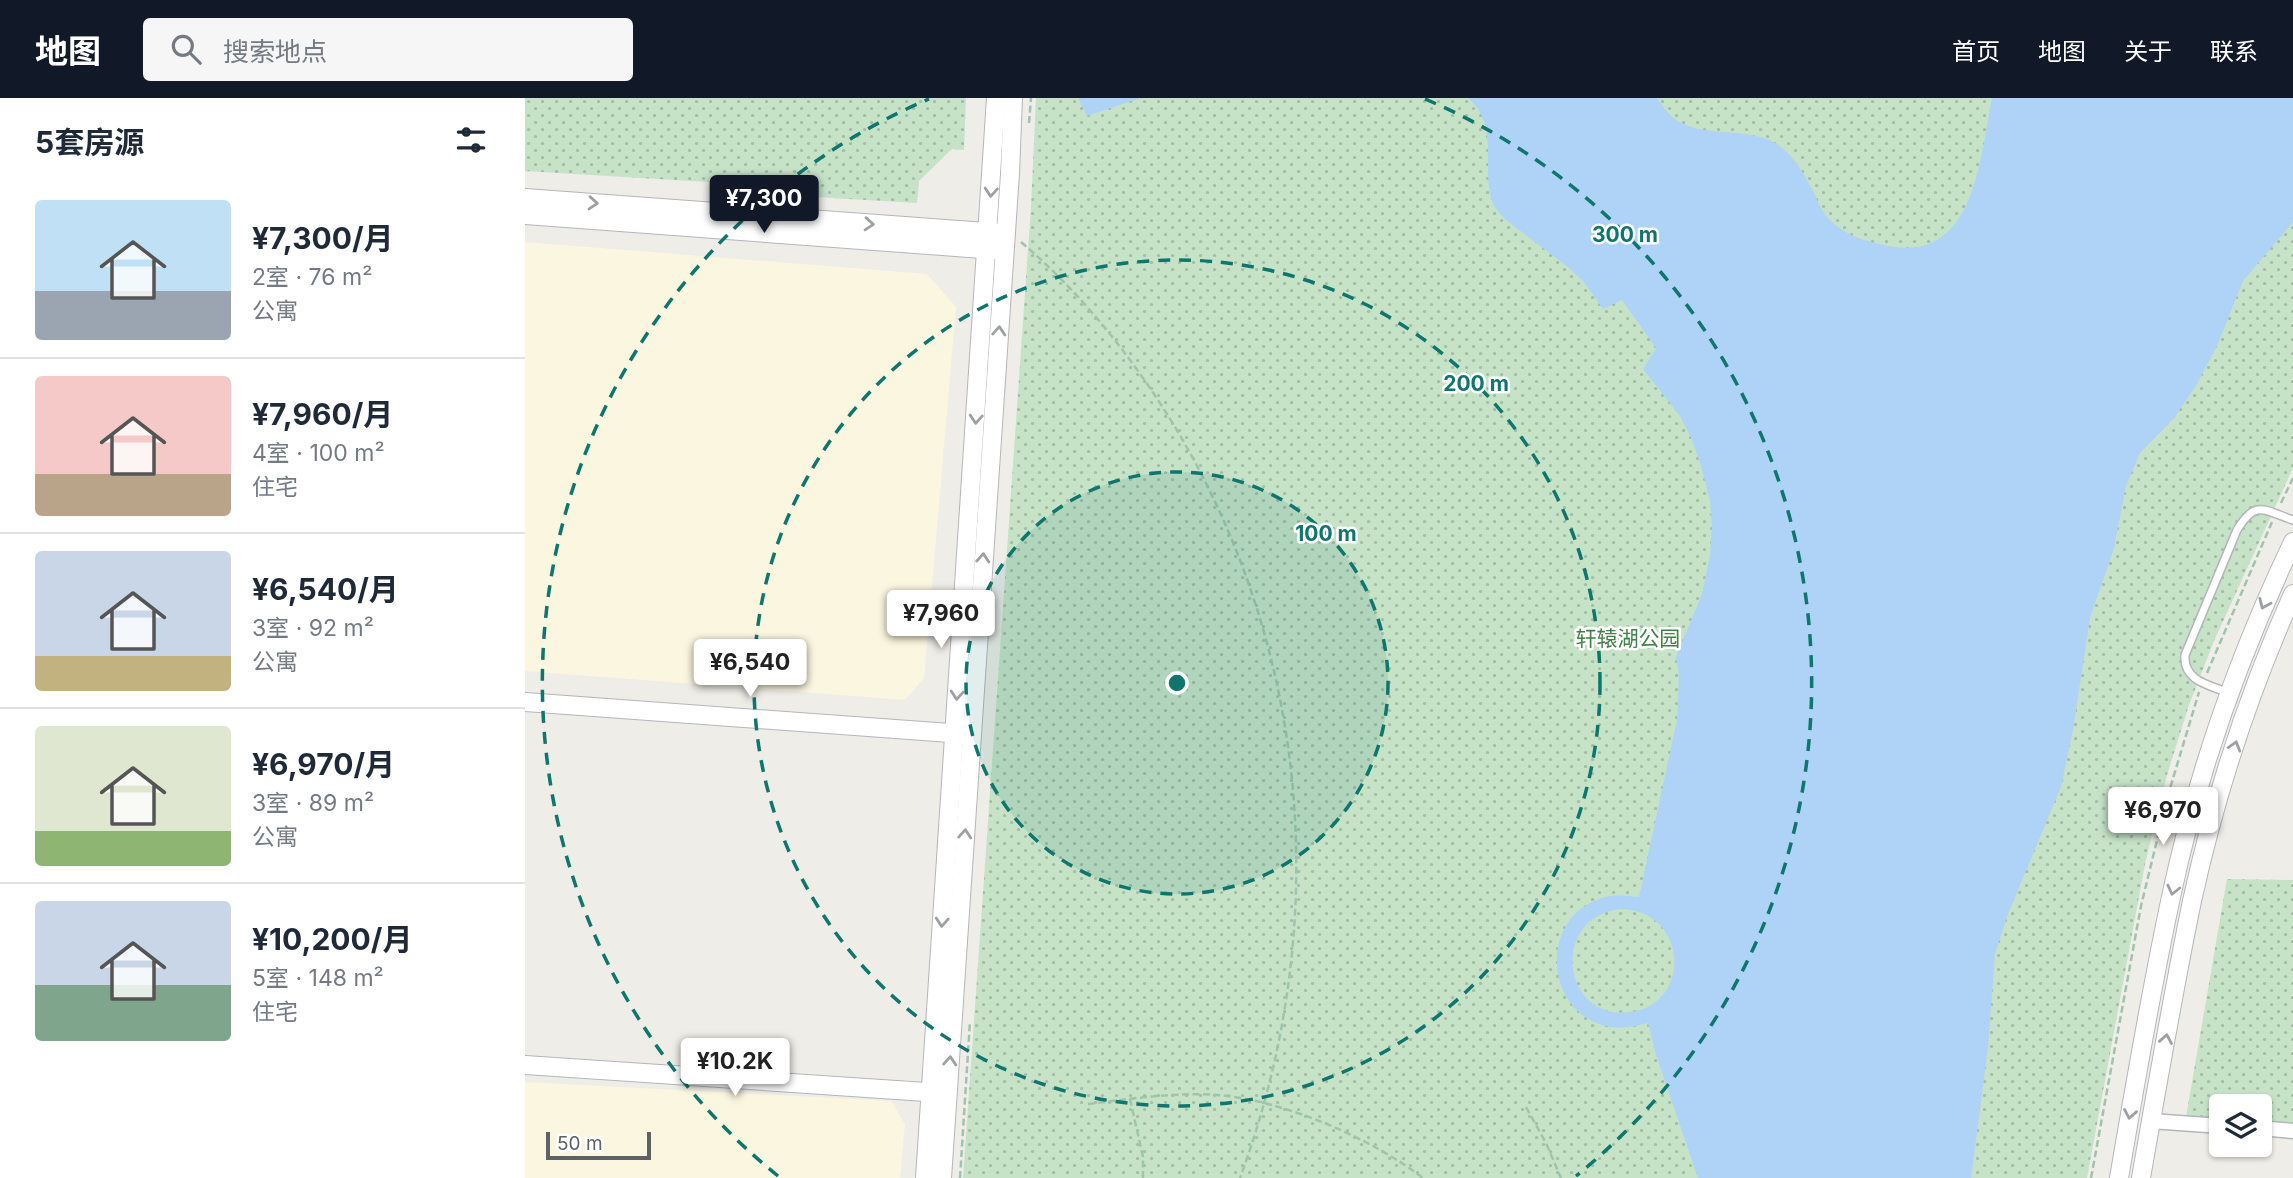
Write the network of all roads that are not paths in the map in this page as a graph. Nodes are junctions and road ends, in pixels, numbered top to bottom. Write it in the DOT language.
graph roads {
  1 [pos="996,98"];
  2 [pos="1013,98"];
  3 [pos="1003,125"];
  4 [pos="525,198"];
  5 [pos="525,215"];
  6 [pos="998,239"];
  7 [pos="2293,520"];
  8 [pos="2293,542"];
  9 [pos="2293,594"];
  10 [pos="2229,693"];
  11 [pos="525,702"];
  12 [pos="963,734"];
  13 [pos="525,1065"];
  14 [pos="939,1093"];
  15 [pos="2151,1121"];
  16 [pos="2209,1125"];
  17 [pos="2272,1129"];
  18 [pos="2293,1131"];
  19 [pos="925,1178"];
  20 [pos="942,1178"];
  21 [pos="2119,1178"];
  22 [pos="2141,1178"];
  1 -- 3 [label="street"];
  2 -- 3 [label="street"];
  3 -- 6 [label="street"];
  4 -- 6 [label="street, one-way"];
  5 -- 6 [label="street"];
  6 -- 12 [label="street"];
  7 -- 10 [label="lane"];
  8 -- 10 [label="street, one-way"];
  15 -- 9 [label="street, one-way"];
  10 -- 21 [label="street, one-way"];
  11 -- 12 [label="street"];
  12 -- 14 [label="street"];
  13 -- 14 [label="street"];
  14 -- 19 [label="street"];
  14 -- 20 [label="street"];
  15 -- 16 [label="street"];
  15 -- 22 [label="street"];
  17 -- 18 [label="street"];
}
